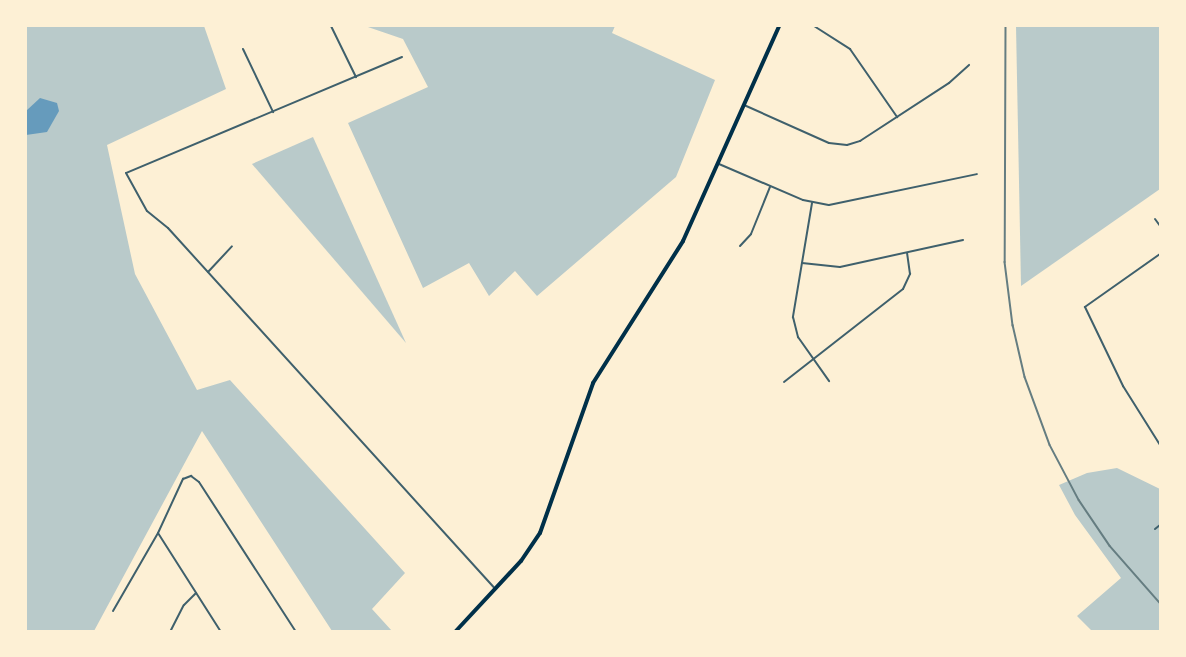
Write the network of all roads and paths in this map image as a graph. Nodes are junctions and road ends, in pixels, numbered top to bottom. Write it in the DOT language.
graph roads {
  1 [pos="332,26"];
  2 [pos="779,26"];
  3 [pos="814,26"];
  4 [pos="243,49"];
  5 [pos="402,57"];
  6 [pos="969,65"];
  7 [pos="356,77"];
  8 [pos="744,105"];
  9 [pos="273,112"];
  10 [pos="897,117"];
  11 [pos="719,164"];
  12 [pos="977,174"];
  13 [pos="770,187"];
  14 [pos="812,203"];
  15 [pos="1155,219"];
  16 [pos="1161,226"];
  17 [pos="963,240"];
  18 [pos="232,246"];
  19 [pos="740,246"];
  20 [pos="907,253"];
  21 [pos="1161,254"];
  22 [pos="802,263"];
  23 [pos="208,272"];
  24 [pos="812,360"];
  25 [pos="829,381"];
  26 [pos="784,382"];
  27 [pos="1161,445"];
  28 [pos="1161,525"];
  29 [pos="1155,529"];
  30 [pos="159,533"];
  31 [pos="495,589"];
  32 [pos="196,593"];
  33 [pos="113,611"];
  34 [pos="170,632"];
  35 [pos="221,632"];
  36 [pos="296,632"];
  37 [pos="455,632"];
  1 -- 7 [label="street"];
  2 -- 8 [label="main road"];
  3 -- 10 [label="street"];
  4 -- 9 [label="street"];
  5 -- 7 [label="street"];
  6 -- 10 [label="street"];
  7 -- 9 [label="street"];
  8 -- 10 [label="street"];
  8 -- 11 [label="main road"];
  9 -- 23 [label="street"];
  11 -- 13 [label="street"];
  11 -- 31 [label="main road"];
  12 -- 14 [label="street"];
  13 -- 14 [label="street"];
  13 -- 19 [label="street"];
  14 -- 22 [label="street"];
  15 -- 16 [label="street"];
  17 -- 20 [label="street"];
  18 -- 23 [label="street"];
  20 -- 22 [label="street"];
  20 -- 24 [label="street"];
  21 -- 27 [label="street"];
  22 -- 24 [label="street"];
  23 -- 31 [label="street"];
  24 -- 25 [label="street"];
  24 -- 26 [label="street"];
  28 -- 29 [label="street"];
  30 -- 32 [label="street"];
  30 -- 33 [label="street"];
  30 -- 36 [label="street"];
  31 -- 37 [label="main road"];
  32 -- 34 [label="street"];
  32 -- 35 [label="street"];
}
